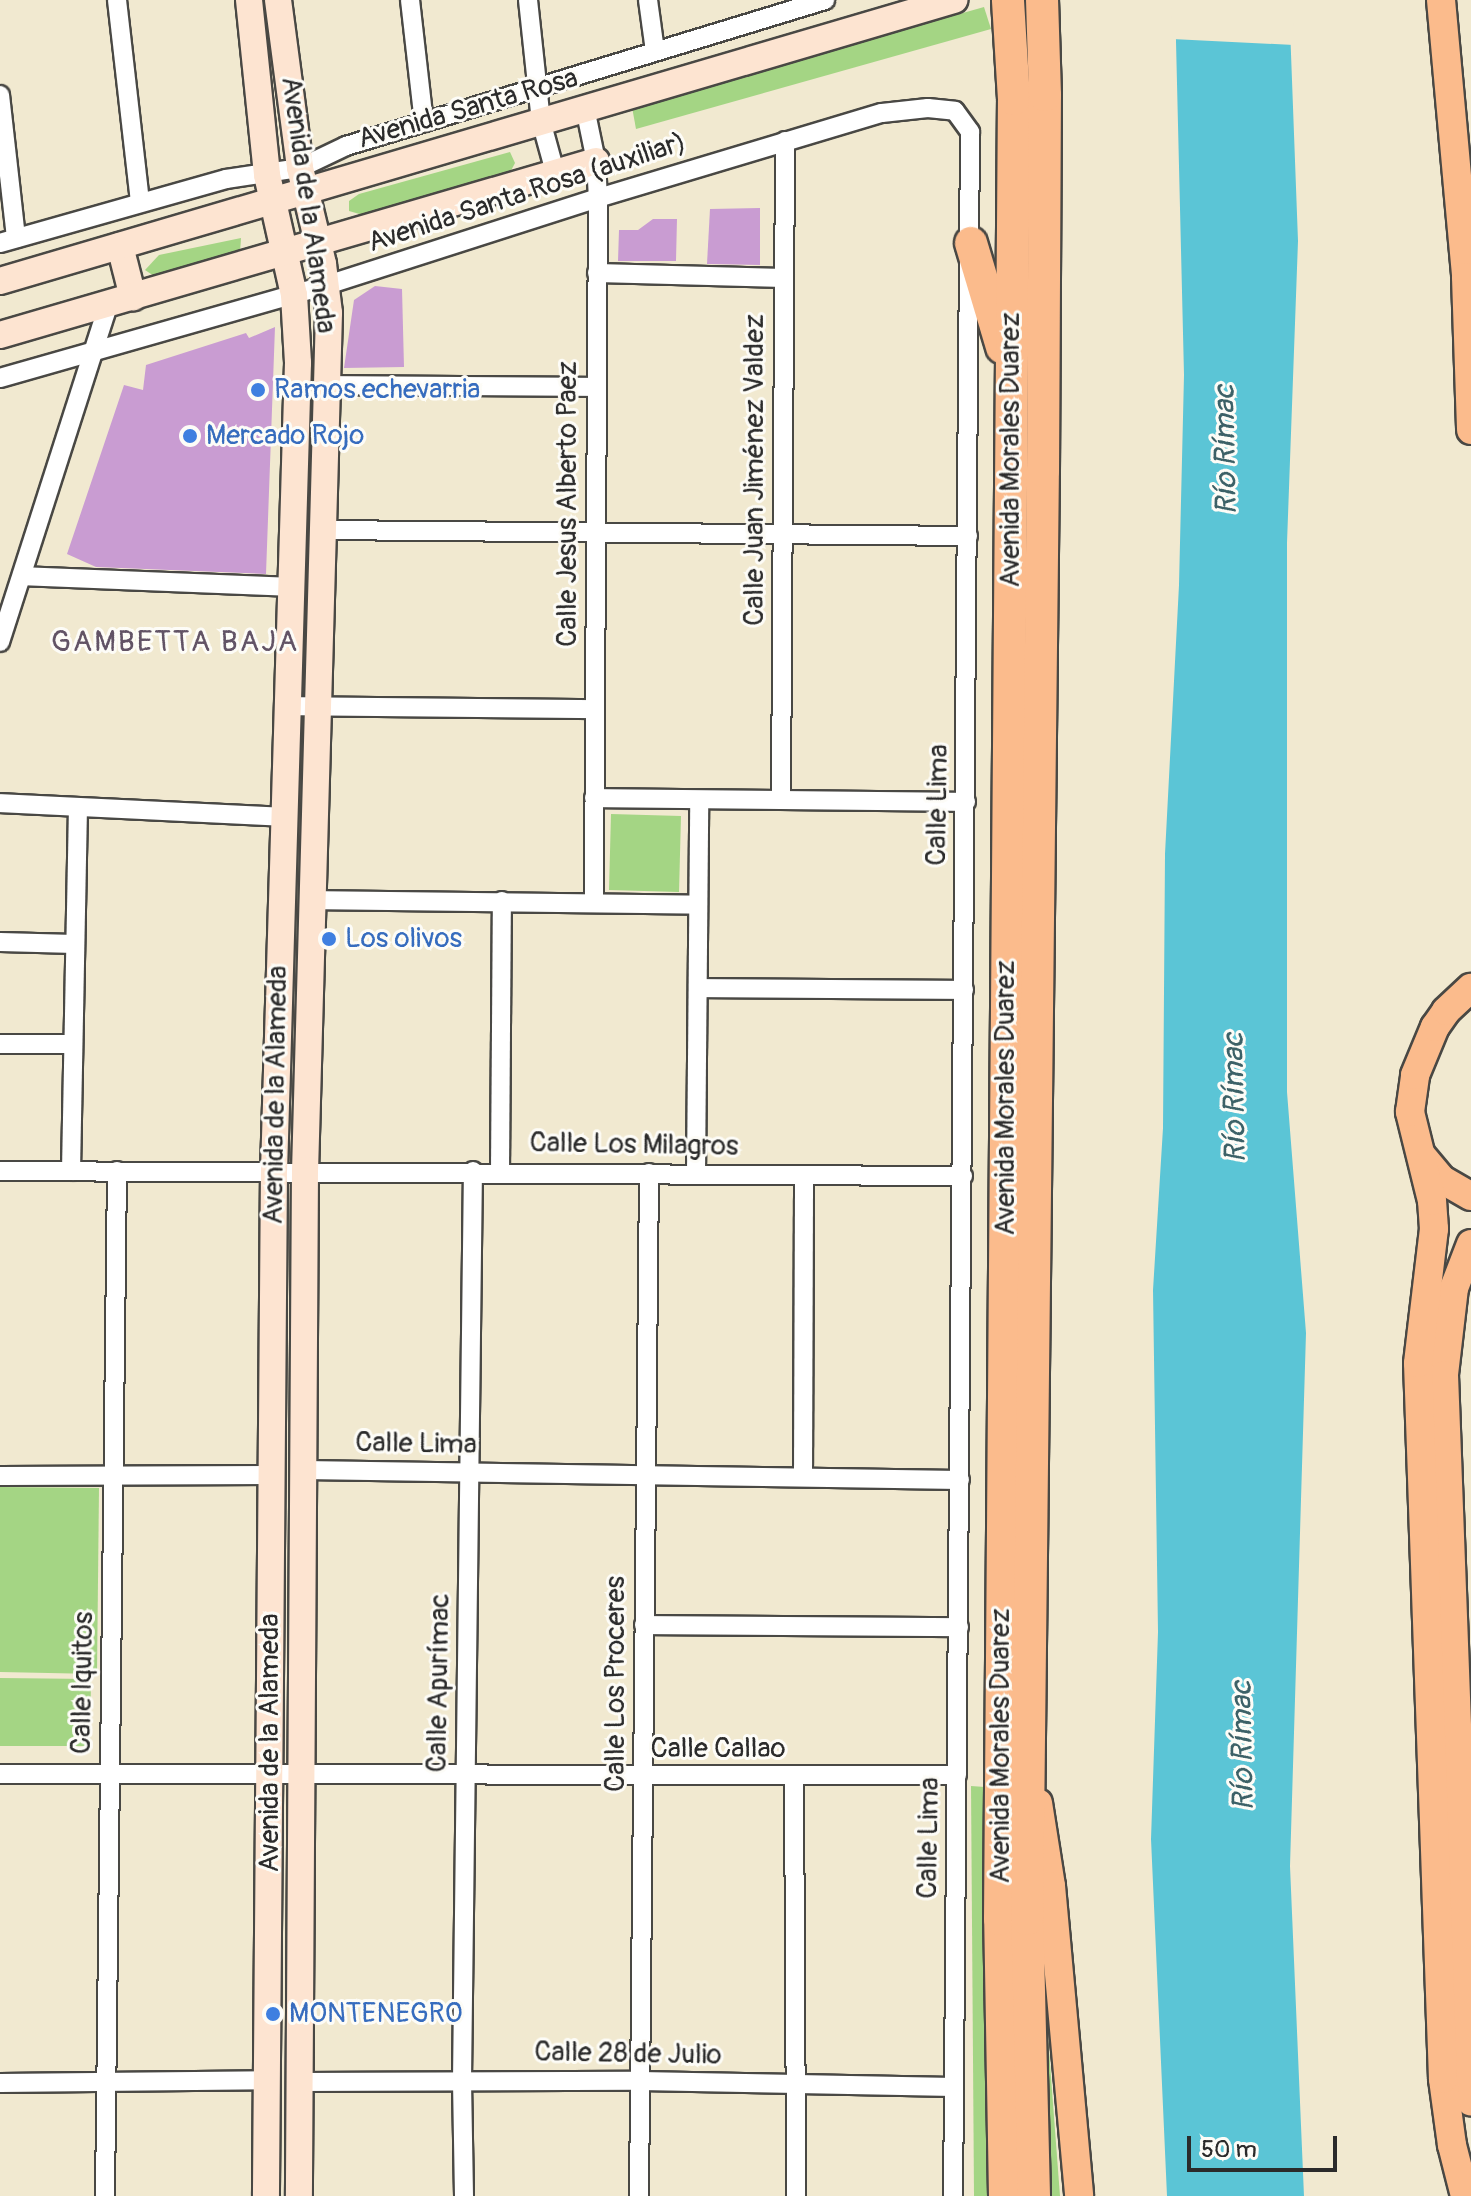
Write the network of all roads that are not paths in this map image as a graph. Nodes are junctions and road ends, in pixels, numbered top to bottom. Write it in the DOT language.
graph roads {
  1 [pos="117,0"];
  2 [pos="249,0"];
  3 [pos="278,0"];
  4 [pos="410,0"];
  5 [pos="528,0"];
  6 [pos="648,0"];
  7 [pos="825,0"];
  8 [pos="954,0"];
  9 [pos="1008,0"];
  10 [pos="1042,0"];
  11 [pos="1441,0"];
  12 [pos="769,8"];
  13 [pos="655,51"];
  14 [pos="538,90"];
  15 [pos="0,95"];
  16 [pos="585,108"];
  17 [pos="541,121"];
  18 [pos="424,122"];
  19 [pos="970,132"];
  20 [pos="785,141"];
  21 [pos="596,161"];
  22 [pos="555,172"];
  23 [pos="302,180"];
  24 [pos="269,188"];
  25 [pos="598,198"];
  26 [pos="140,201"];
  27 [pos="8,241"];
  28 [pos="317,242"];
  29 [pos="971,243"];
  30 [pos="120,246"];
  31 [pos="284,252"];
  32 [pos="597,273"];
  33 [pos="784,278"];
  34 [pos="0,281"];
  35 [pos="327,285"];
  36 [pos="294,295"];
  37 [pos="121,300"];
  38 [pos="0,335"];
  39 [pos="94,350"];
  40 [pos="0,378"];
  41 [pos="1012,382"];
  42 [pos="326,385"];
  43 [pos="597,387"];
  44 [pos="1471,430"];
  45 [pos="322,530"];
  46 [pos="596,533"];
  47 [pos="783,534"];
  48 [pos="968,536"];
  49 [pos="22,576"];
  50 [pos="291,587"];
  51 [pos="0,642"];
  52 [pos="285,706"];
  53 [pos="318,706"];
  54 [pos="595,709"];
  55 [pos="594,798"];
  56 [pos="699,800"];
  57 [pos="781,800"];
  58 [pos="966,802"];
  59 [pos="0,803"];
  60 [pos="78,807"];
  61 [pos="283,817"];
  62 [pos="313,900"];
  63 [pos="502,901"];
  64 [pos="594,902"];
  65 [pos="698,905"];
  66 [pos="0,942"];
  67 [pos="75,944"];
  68 [pos="1467,986"];
  69 [pos="698,988"];
  70 [pos="964,990"];
  71 [pos="0,1044"];
  72 [pos="73,1044"];
  73 [pos="1422,1155"];
  74 [pos="274,1170"];
  75 [pos="305,1170"];
  76 [pos="0,1171"];
  77 [pos="71,1171"];
  78 [pos="117,1171"];
  79 [pos="473,1171"];
  80 [pos="500,1172"];
  81 [pos="649,1173"];
  82 [pos="696,1174"];
  83 [pos="804,1175"];
  84 [pos="963,1176"];
  85 [pos="1471,1196"];
  86 [pos="1471,1244"];
  87 [pos="304,1470"];
  88 [pos="470,1472"];
  89 [pos="271,1475"];
  90 [pos="646,1475"];
  91 [pos="0,1476"];
  92 [pos="113,1477"];
  93 [pos="803,1477"];
  94 [pos="960,1480"];
  95 [pos="644,1625"];
  96 [pos="959,1627"];
  97 [pos="1029,1738"];
  98 [pos="0,1774"];
  99 [pos="110,1774"];
  100 [pos="302,1775"];
  101 [pos="957,1775"];
  102 [pos="269,1776"];
  103 [pos="466,1776"];
  104 [pos="794,1776"];
  105 [pos="643,1777"];
  106 [pos="267,2080"];
  107 [pos="462,2080"];
  108 [pos="640,2081"];
  109 [pos="300,2082"];
  110 [pos="0,2083"];
  111 [pos="106,2083"];
  112 [pos="795,2085"];
  113 [pos="954,2087"];
  114 [pos="1471,2101"];
  115 [pos="105,2196"];
  116 [pos="266,2196"];
  117 [pos="299,2196"];
  118 [pos="464,2196"];
  119 [pos="639,2196"];
  120 [pos="796,2196"];
  121 [pos="953,2196"];
  122 [pos="1005,2196"];
  123 [pos="1034,2196"];
  124 [pos="1079,2196"];
  125 [pos="1465,2196"];
  1 -- 26 [label="street"];
  2 -- 24 [label="street, Avenida de la Alameda"];
  3 -- 23 [label="street, Avenida de la Alameda"];
  4 -- 18 [label="street"];
  5 -- 14 [label="street"];
  6 -- 13 [label="street"];
  7 -- 12 [label="street"];
  8 -- 16 [label="street, Avenida Santa Rosa"];
  9 -- 41 [label="highway, Avenida Morales Duarez"];
  10 -- 97 [label="highway, Avenida Morales Duarez"];
  11 -- 44 [label="main road"];
  12 -- 13 [label="street"];
  13 -- 14 [label="street"];
  14 -- 17 [label="street"];
  14 -- 18 [label="street"];
  15 -- 27 [label="street"];
  16 -- 17 [label="street, Avenida Santa Rosa"];
  16 -- 21 [label="street, Calle Jesus Alberto Paez"];
  17 -- 22 [label="street"];
  17 -- 23 [label="street, Avenida Santa Rosa"];
  18 -- 23 [label="street"];
  19 -- 20 [label="street, Avenida Santa Rosa (auxiliar)"];
  19 -- 29 [label="street, Calle Lima"];
  20 -- 25 [label="street, Avenida Santa Rosa (auxiliar)"];
  20 -- 33 [label="street, Calle Juan Jiménez Valdez"];
  21 -- 22 [label="street"];
  21 -- 25 [label="street, Calle Jesus Alberto Paez"];
  22 -- 28 [label="street"];
  23 -- 24 [label="street, Avenida Santa Rosa"];
  23 -- 28 [label="street, Avenida de la Alameda"];
  24 -- 26 [label="street"];
  24 -- 30 [label="street, Avenida Santa Rosa"];
  24 -- 31 [label="street, Avenida de la Alameda"];
  25 -- 32 [label="street, Calle Jesus Alberto Paez"];
  25 -- 35 [label="street, Avenida Santa Rosa (auxiliar)"];
  26 -- 27 [label="street"];
  28 -- 31 [label="street"];
  28 -- 35 [label="street, Avenida de la Alameda"];
  29 -- 41 [label="highway"];
  29 -- 48 [label="street, Calle Lima"];
  30 -- 34 [label="street, Avenida Santa Rosa"];
  30 -- 37 [label="street"];
  31 -- 36 [label="street, Avenida de la Alameda"];
  31 -- 37 [label="street"];
  32 -- 33 [label="street"];
  32 -- 43 [label="street, Calle Jesus Alberto Paez"];
  33 -- 47 [label="street, Calle Juan Jiménez Valdez"];
  35 -- 36 [label="street, Avenida Santa Rosa (auxiliar)"];
  35 -- 42 [label="street, Avenida de la Alameda"];
  36 -- 39 [label="street, Avenida Santa Rosa (auxiliar)"];
  36 -- 50 [label="street, Avenida de la Alameda"];
  37 -- 38 [label="street"];
  37 -- 39 [label="street"];
  39 -- 40 [label="street, Avenida Santa Rosa (auxiliar)"];
  39 -- 49 [label="street"];
  41 -- 122 [label="highway, Avenida Morales Duarez"];
  42 -- 43 [label="street"];
  42 -- 45 [label="street, Avenida de la Alameda"];
  43 -- 46 [label="street, Calle Jesus Alberto Paez"];
  45 -- 46 [label="street"];
  45 -- 53 [label="street, Avenida de la Alameda"];
  46 -- 47 [label="street"];
  46 -- 54 [label="street, Calle Jesus Alberto Paez"];
  47 -- 48 [label="street"];
  47 -- 57 [label="street, Calle Juan Jiménez Valdez"];
  48 -- 58 [label="street, Calle Lima"];
  49 -- 50 [label="street"];
  49 -- 51 [label="street"];
  50 -- 52 [label="street, Avenida de la Alameda"];
  52 -- 53 [label="street"];
  52 -- 61 [label="street, Avenida de la Alameda"];
  53 -- 54 [label="street"];
  53 -- 62 [label="street, Avenida de la Alameda"];
  54 -- 55 [label="street, Calle Jesus Alberto Paez"];
  55 -- 56 [label="street"];
  55 -- 64 [label="street, Calle Jesus Alberto Paez"];
  56 -- 57 [label="street"];
  56 -- 65 [label="street"];
  57 -- 58 [label="street"];
  58 -- 70 [label="street, Calle Lima"];
  59 -- 60 [label="street"];
  60 -- 61 [label="street"];
  60 -- 67 [label="street"];
  61 -- 74 [label="street, Avenida de la Alameda"];
  62 -- 63 [label="street"];
  62 -- 75 [label="street, Avenida de la Alameda"];
  63 -- 64 [label="street"];
  63 -- 80 [label="street"];
  64 -- 65 [label="street"];
  65 -- 69 [label="street"];
  66 -- 67 [label="street"];
  67 -- 72 [label="street"];
  68 -- 73 [label="main road"];
  69 -- 70 [label="street"];
  69 -- 82 [label="street"];
  70 -- 84 [label="street, Calle Lima"];
  71 -- 72 [label="street"];
  72 -- 77 [label="street"];
  73 -- 85 [label="main road"];
  73 -- 125 [label="main road"];
  74 -- 75 [label="street, Calle Los Milagros"];
  74 -- 78 [label="street, Calle Los Milagros"];
  74 -- 89 [label="street, Avenida de la Alameda"];
  75 -- 79 [label="street, Calle Los Milagros"];
  75 -- 87 [label="street, Avenida de la Alameda"];
  76 -- 77 [label="street, Calle Los Milagros"];
  77 -- 78 [label="street, Calle Los Milagros"];
  78 -- 92 [label="street, Calle Iquitos"];
  79 -- 80 [label="street, Calle Los Milagros"];
  79 -- 88 [label="street, Calle Apurímac"];
  80 -- 81 [label="street, Calle Los Milagros"];
  81 -- 82 [label="street, Calle Los Milagros"];
  81 -- 90 [label="street, Calle Los Proceres"];
  82 -- 83 [label="street, Calle Los Milagros"];
  83 -- 84 [label="street, Calle Los Milagros"];
  83 -- 93 [label="street"];
  84 -- 94 [label="street, Calle Lima"];
  86 -- 114 [label="main road"];
  87 -- 88 [label="street, Calle Lima"];
  87 -- 100 [label="street, Avenida de la Alameda"];
  88 -- 90 [label="street, Calle Lima"];
  88 -- 103 [label="street, Calle Apurímac"];
  89 -- 92 [label="street"];
  89 -- 102 [label="street, Avenida de la Alameda"];
  90 -- 93 [label="street, Calle Lima"];
  90 -- 95 [label="street, Calle Los Proceres"];
  91 -- 92 [label="street"];
  92 -- 99 [label="street, Calle Iquitos"];
  93 -- 94 [label="street, Calle Lima"];
  94 -- 96 [label="street, Calle Lima"];
  95 -- 96 [label="street"];
  95 -- 105 [label="street, Calle Los Proceres"];
  96 -- 101 [label="street, Calle Lima"];
  97 -- 123 [label="highway, Avenida Morales Duarez"];
  97 -- 124 [label="main road"];
  98 -- 99 [label="street, Calle Callao"];
  99 -- 102 [label="street, Calle Callao"];
  99 -- 111 [label="street, Calle Iquitos"];
  100 -- 102 [label="street, Calle Callao"];
  100 -- 103 [label="street, Calle Callao"];
  100 -- 109 [label="street, Avenida de la Alameda"];
  101 -- 104 [label="street, Calle Callao"];
  101 -- 113 [label="street, Calle Lima"];
  102 -- 106 [label="street, Avenida de la Alameda"];
  103 -- 105 [label="street, Calle Callao"];
  103 -- 107 [label="street, Calle Apurímac"];
  104 -- 105 [label="street, Calle Callao"];
  104 -- 112 [label="street"];
  105 -- 108 [label="street, Calle Los Proceres"];
  106 -- 111 [label="street"];
  106 -- 116 [label="street, Avenida de la Alameda"];
  107 -- 108 [label="street, Calle 28 de Julio"];
  107 -- 109 [label="street, Calle 28 de Julio"];
  107 -- 118 [label="street, Calle Apurímac"];
  108 -- 112 [label="street, Calle 28 de Julio"];
  108 -- 119 [label="street, Calle Los Proceres"];
  109 -- 117 [label="street, Avenida de la Alameda"];
  110 -- 111 [label="street"];
  111 -- 115 [label="street, Calle Iquitos"];
  112 -- 113 [label="street, Calle 28 de Julio"];
  112 -- 120 [label="street"];
  113 -- 121 [label="street, Calle Lima"];
}
